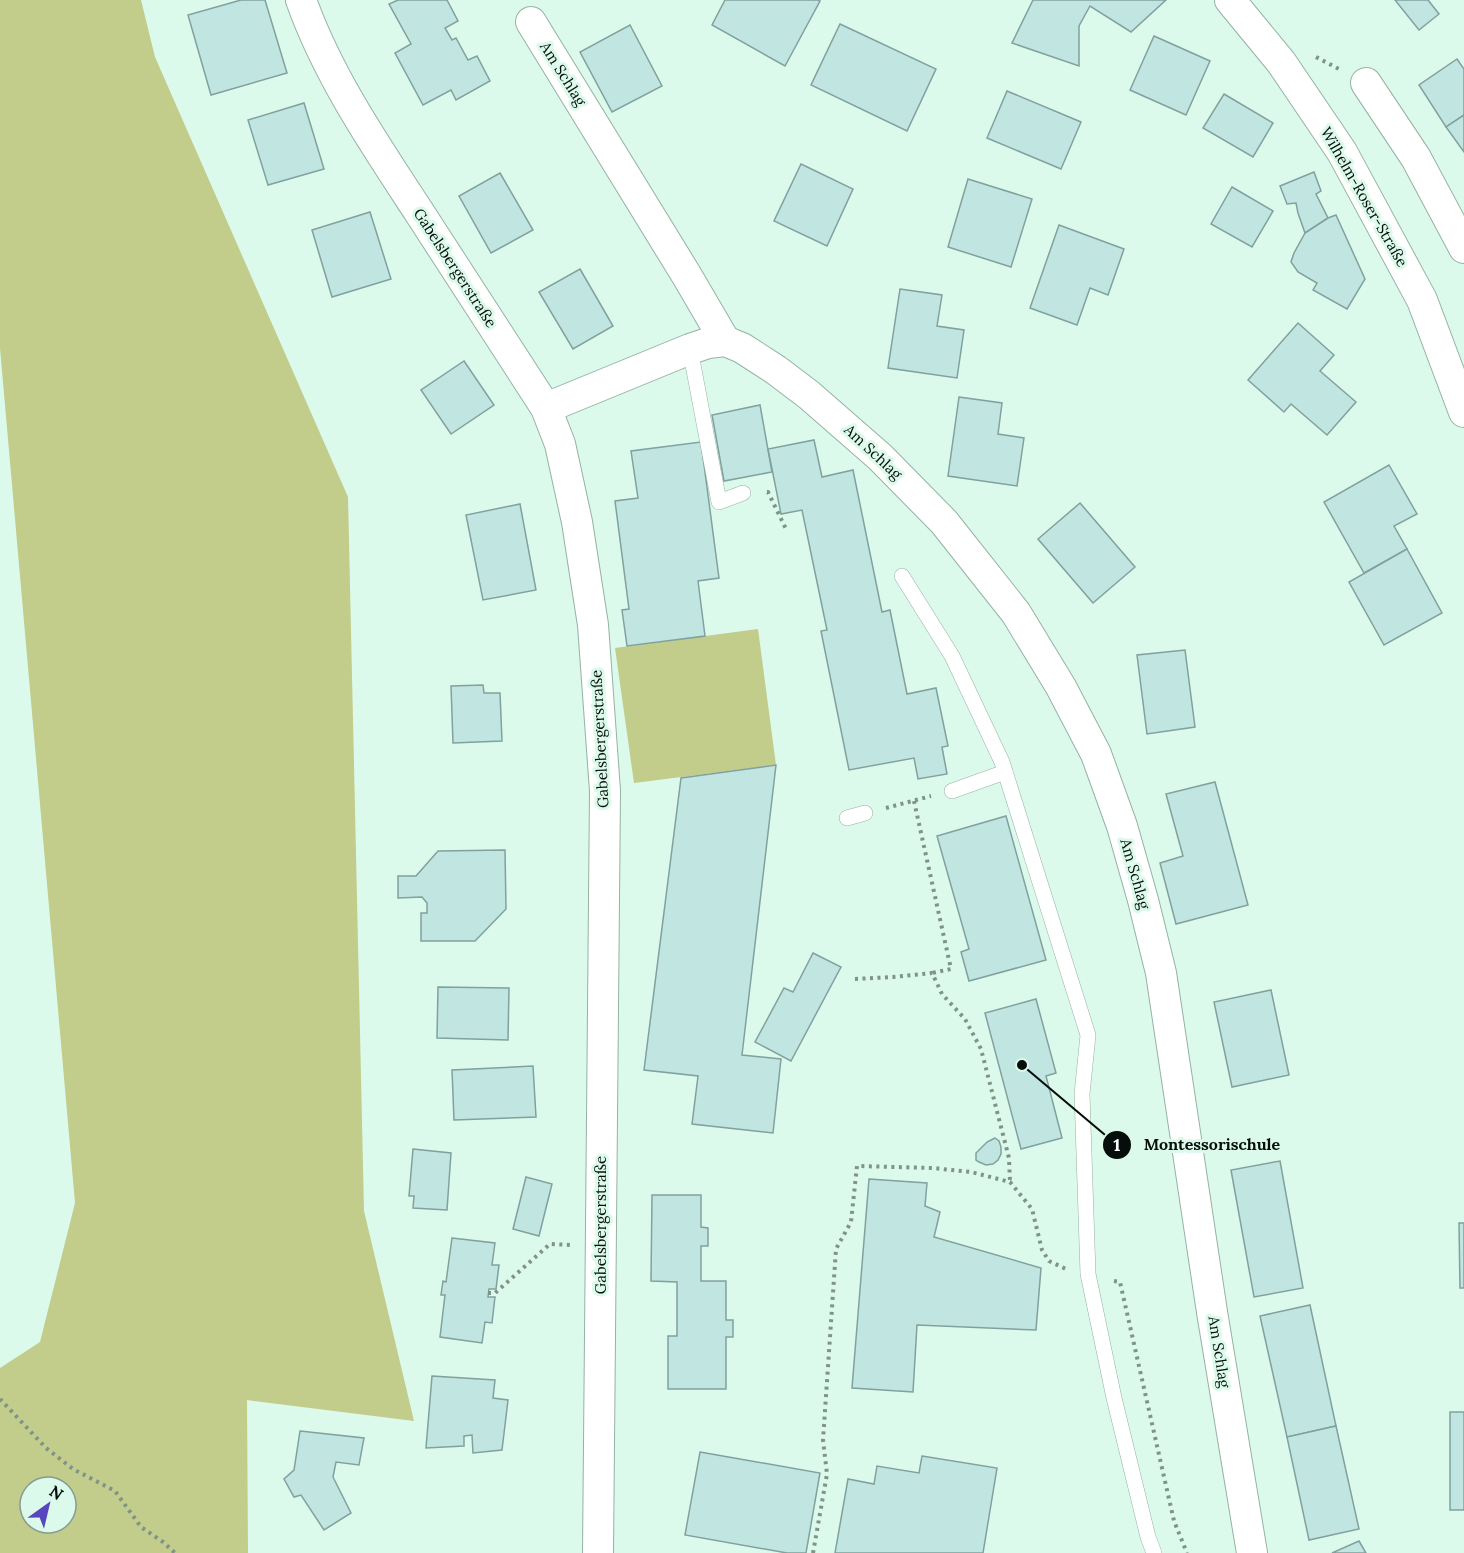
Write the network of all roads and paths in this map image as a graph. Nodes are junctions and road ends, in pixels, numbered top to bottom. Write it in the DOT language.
graph roads {
  1 [pos="301,0"];
  2 [pos="1230,0"];
  3 [pos="531,22"];
  4 [pos="1366,82"];
  5 [pos="1464,248"];
  6 [pos="725,341"];
  7 [pos="690,348"];
  8 [pos="546,408"];
  9 [pos="1464,412"];
  10 [pos="743,493"];
  11 [pos="787,531"];
  12 [pos="902,576"];
  13 [pos="1005,772"];
  14 [pos="952,791"];
  15 [pos="914,801"];
  16 [pos="865,813"];
  17 [pos="847,818"];
  18 [pos="932,973"];
  19 [pos="855,979"];
  20 [pos="1010,1182"];
  21 [pos="571,1245"];
  22 [pos="1088,1274"];
  23 [pos="488,1293"];
  24 [pos="0,1400"];
  25 [pos="175,1553"];
  26 [pos="598,1553"];
  27 [pos="813,1553"];
  28 [pos="1154,1553"];
  29 [pos="1187,1553"];
  30 [pos="1252,1553"];
  1 -- 8 [label="street, Gabelsbergerstraße"];
  2 -- 9 [label="street, Wilhelm-Roser-Straße"];
  3 -- 6 [label="street, Am Schlag"];
  4 -- 5 [label="street"];
  6 -- 7 [label="street"];
  6 -- 30 [label="street, Am Schlag"];
  7 -- 8 [label="street"];
  7 -- 10 [label="lane"];
  8 -- 26 [label="street, Gabelsbergerstraße"];
  10 -- 11 [label="path"];
  12 -- 13 [label="lane"];
  13 -- 14 [label="lane"];
  13 -- 22 [label="lane"];
  14 -- 15 [label="path"];
  15 -- 16 [label="path"];
  15 -- 18 [label="path"];
  16 -- 17 [label="lane"];
  18 -- 19 [label="path"];
  18 -- 20 [label="path"];
  20 -- 22 [label="path"];
  20 -- 27 [label="path"];
  21 -- 23 [label="path"];
  22 -- 28 [label="lane"];
  22 -- 29 [label="path"];
  24 -- 25 [label="path"];
}
